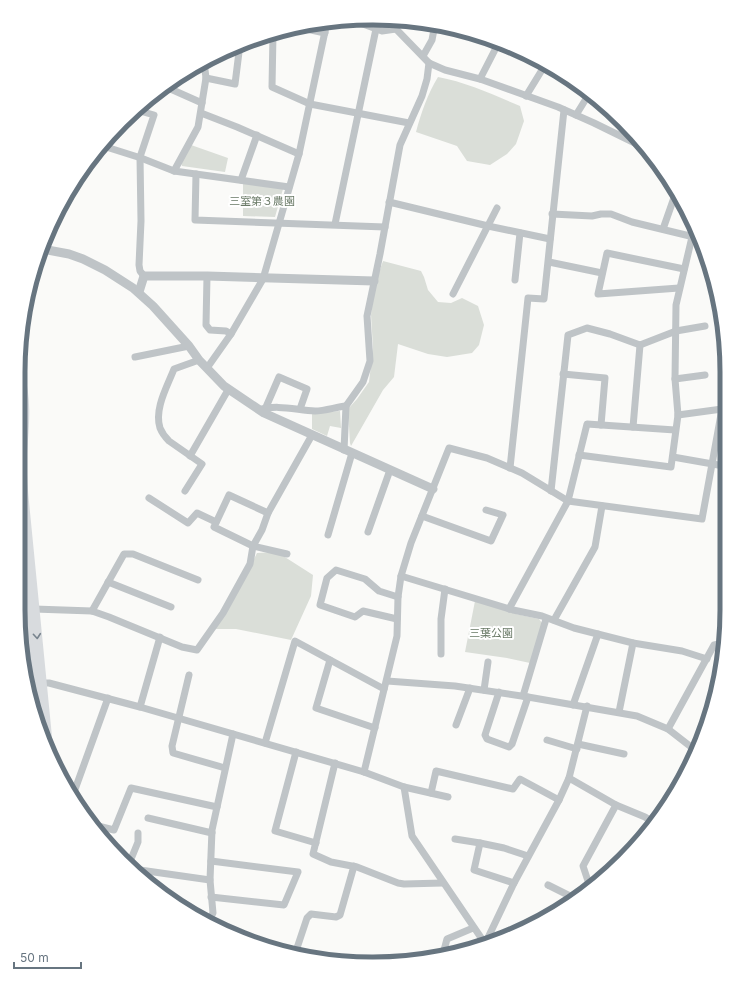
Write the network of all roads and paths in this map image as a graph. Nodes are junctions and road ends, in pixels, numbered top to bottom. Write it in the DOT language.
graph roads {
  1 [pos="365,25"];
  2 [pos="391,26"];
  3 [pos="395,26"];
  4 [pos="326,28"];
  5 [pos="313,30"];
  6 [pos="376,30"];
  7 [pos="434,31"];
  8 [pos="325,33"];
  9 [pos="273,40"];
  10 [pos="496,48"];
  11 [pos="239,51"];
  12 [pos="423,56"];
  13 [pos="429,63"];
  14 [pos="205,69"];
  15 [pos="542,70"];
  16 [pos="206,78"];
  17 [pos="480,79"];
  18 [pos="173,88"];
  19 [pos="526,96"];
  20 [pos="586,99"];
  21 [pos="202,103"];
  22 [pos="310,104"];
  23 [pos="564,110"];
  24 [pos="142,112"];
  25 [pos="201,113"];
  26 [pos="359,114"];
  27 [pos="576,115"];
  28 [pos="409,124"];
  29 [pos="257,135"];
  30 [pos="632,141"];
  31 [pos="108,147"];
  32 [pos="299,154"];
  33 [pos="140,157"];
  34 [pos="174,171"];
  35 [pos="196,174"];
  36 [pos="241,180"];
  37 [pos="290,187"];
  38 [pos="673,200"];
  39 [pos="389,202"];
  40 [pos="497,208"];
  41 [pos="552,214"];
  42 [pos="279,223"];
  43 [pos="335,224"];
  44 [pos="488,226"];
  45 [pos="385,227"];
  46 [pos="663,229"];
  47 [pos="520,233"];
  48 [pos="693,237"];
  49 [pos="550,239"];
  50 [pos="694,240"];
  51 [pos="47,250"];
  52 [pos="548,262"];
  53 [pos="684,269"];
  54 [pos="602,273"];
  55 [pos="144,276"];
  56 [pos="207,276"];
  57 [pos="262,279"];
  58 [pos="515,280"];
  59 [pos="374,281"];
  60 [pos="679,288"];
  61 [pos="139,292"];
  62 [pos="454,294"];
  63 [pos="705,326"];
  64 [pos="676,331"];
  65 [pos="231,334"];
  66 [pos="640,345"];
  67 [pos="189,346"];
  68 [pos="135,357"];
  69 [pos="199,360"];
  70 [pos="207,368"];
  71 [pos="563,374"];
  72 [pos="705,375"];
  73 [pos="675,379"];
  74 [pos="228,390"];
  75 [pos="346,406"];
  76 [pos="262,408"];
  77 [pos="300,409"];
  78 [pos="720,409"];
  79 [pos="678,415"];
  80 [pos="720,420"];
  81 [pos="601,425"];
  82 [pos="633,427"];
  83 [pos="675,430"];
  84 [pos="312,435"];
  85 [pos="348,452"];
  86 [pos="579,455"];
  87 [pos="190,456"];
  88 [pos="673,457"];
  89 [pos="712,464"];
  90 [pos="720,465"];
  91 [pos="510,468"];
  92 [pos="390,470"];
  93 [pos="432,490"];
  94 [pos="551,490"];
  95 [pos="184,491"];
  96 [pos="149,498"];
  97 [pos="568,501"];
  98 [pos="602,506"];
  99 [pos="486,510"];
  100 [pos="268,513"];
  101 [pos="422,516"];
  102 [pos="216,522"];
  103 [pos="25,525"];
  104 [pos="368,532"];
  105 [pos="328,535"];
  106 [pos="253,546"];
  107 [pos="287,554"];
  108 [pos="402,576"];
  109 [pos="198,580"];
  110 [pos="108,582"];
  111 [pos="445,589"];
  112 [pos="398,597"];
  113 [pos="171,607"];
  114 [pos="509,608"];
  115 [pos="34,609"];
  116 [pos="92,611"];
  117 [pos="398,619"];
  118 [pos="550,620"];
  119 [pos="598,634"];
  120 [pos="160,637"];
  121 [pos="27,642"];
  122 [pos="633,643"];
  123 [pos="718,644"];
  124 [pos="441,654"];
  125 [pos="28,656"];
  126 [pos="707,659"];
  127 [pos="330,660"];
  128 [pos="488,662"];
  129 [pos="189,676"];
  130 [pos="387,681"];
  131 [pos="41,682"];
  132 [pos="470,688"];
  133 [pos="384,689"];
  134 [pos="484,690"];
  135 [pos="499,692"];
  136 [pos="526,696"];
  137 [pos="108,698"];
  138 [pos="573,705"];
  139 [pos="587,706"];
  140 [pos="140,707"];
  141 [pos="619,712"];
  142 [pos="179,718"];
  143 [pos="456,725"];
  144 [pos="46,728"];
  145 [pos="375,728"];
  146 [pos="668,728"];
  147 [pos="233,734"];
  148 [pos="547,740"];
  149 [pos="265,743"];
  150 [pos="577,747"];
  151 [pos="692,747"];
  152 [pos="296,752"];
  153 [pos="624,754"];
  154 [pos="335,763"];
  155 [pos="225,768"];
  156 [pos="364,772"];
  157 [pos="569,778"];
  158 [pos="404,787"];
  159 [pos="75,788"];
  160 [pos="431,793"];
  161 [pos="448,797"];
  162 [pos="559,800"];
  163 [pos="616,805"];
  164 [pos="217,807"];
  165 [pos="148,818"];
  166 [pos="649,820"];
  167 [pos="102,827"];
  168 [pos="138,833"];
  169 [pos="212,833"];
  170 [pos="455,839"];
  171 [pos="316,843"];
  172 [pos="480,843"];
  173 [pos="528,856"];
  174 [pos="131,859"];
  175 [pos="211,861"];
  176 [pos="354,866"];
  177 [pos="142,870"];
  178 [pos="210,880"];
  179 [pos="588,882"];
  180 [pos="443,883"];
  181 [pos="514,883"];
  182 [pos="548,886"];
  183 [pos="569,896"];
  184 [pos="211,897"];
  185 [pos="211,917"];
  186 [pos="473,928"];
  187 [pos="490,937"];
  188 [pos="482,940"];
  189 [pos="297,948"];
  190 [pos="444,949"];
  1 -- 6 [label="street"];
  2 -- 6 [label="street"];
  3 -- 12 [label="street"];
  4 -- 8 [label="street"];
  5 -- 8 [label="street"];
  6 -- 26 [label="street"];
  7 -- 12 [label="street"];
  8 -- 22 [label="street"];
  9 -- 22 [label="street"];
  10 -- 17 [label="street"];
  11 -- 16 [label="street"];
  12 -- 13 [label="street"];
  13 -- 17 [label="street"];
  13 -- 28 [label="street"];
  14 -- 16 [label="street"];
  15 -- 19 [label="street"];
  16 -- 21 [label="street"];
  17 -- 19 [label="street"];
  18 -- 21 [label="street"];
  19 -- 23 [label="street"];
  20 -- 27 [label="street"];
  21 -- 25 [label="street"];
  22 -- 26 [label="street"];
  22 -- 32 [label="street"];
  23 -- 27 [label="street"];
  23 -- 41 [label="street"];
  24 -- 33 [label="street"];
  25 -- 29 [label="street"];
  25 -- 34 [label="street"];
  26 -- 28 [label="street"];
  26 -- 43 [label="street"];
  27 -- 30 [label="street"];
  28 -- 39 [label="street"];
  29 -- 32 [label="street"];
  29 -- 36 [label="street"];
  31 -- 33 [label="street"];
  32 -- 37 [label="street"];
  33 -- 34 [label="street"];
  33 -- 55 [label="street"];
  34 -- 35 [label="street"];
  35 -- 36 [label="street"];
  35 -- 42 [label="street"];
  36 -- 37 [label="street"];
  37 -- 42 [label="street"];
  38 -- 46 [label="street"];
  39 -- 44 [label="street"];
  39 -- 45 [label="street"];
  40 -- 44 [label="street"];
  41 -- 46 [label="street"];
  41 -- 49 [label="street"];
  42 -- 43 [label="street"];
  42 -- 57 [label="street"];
  43 -- 45 [label="street"];
  44 -- 47 [label="street"];
  44 -- 62 [label="street"];
  45 -- 59 [label="street"];
  46 -- 48 [label="street"];
  47 -- 49 [label="street"];
  47 -- 58 [label="street"];
  49 -- 52 [label="street"];
  50 -- 53 [label="street"];
  51 -- 61 [label="street"];
  52 -- 54 [label="street"];
  52 -- 91 [label="street"];
  53 -- 54 [label="street"];
  53 -- 60 [label="street"];
  54 -- 60 [label="street"];
  55 -- 56 [label="street"];
  55 -- 61 [label="street"];
  56 -- 57 [label="street"];
  56 -- 65 [label="street"];
  57 -- 59 [label="street"];
  57 -- 65 [label="street"];
  59 -- 75 [label="street"];
  60 -- 64 [label="street"];
  61 -- 67 [label="street"];
  63 -- 64 [label="street"];
  64 -- 66 [label="street"];
  64 -- 73 [label="street"];
  65 -- 70 [label="street"];
  66 -- 71 [label="street"];
  66 -- 82 [label="street"];
  67 -- 68 [label="street"];
  67 -- 69 [label="street"];
  69 -- 70 [label="street"];
  69 -- 87 [label="street"];
  70 -- 74 [label="street"];
  71 -- 81 [label="street"];
  71 -- 94 [label="street"];
  72 -- 73 [label="street"];
  73 -- 79 [label="street"];
  74 -- 76 [label="street"];
  74 -- 87 [label="street"];
  75 -- 77 [label="street"];
  75 -- 85 [label="street"];
  76 -- 77 [label="street"];
  76 -- 77 [label="street"];
  76 -- 84 [label="street"];
  78 -- 79 [label="street"];
  79 -- 83 [label="street"];
  80 -- 89 [label="street"];
  81 -- 82 [label="street"];
  81 -- 86 [label="street"];
  82 -- 83 [label="street"];
  83 -- 88 [label="street"];
  84 -- 85 [label="street"];
  84 -- 100 [label="street"];
  85 -- 92 [label="street"];
  85 -- 105 [label="street"];
  86 -- 88 [label="street"];
  86 -- 97 [label="street"];
  87 -- 95 [label="street"];
  88 -- 89 [label="street"];
  89 -- 90 [label="street"];
  89 -- 98 [label="street"];
  91 -- 93 [label="street"];
  91 -- 94 [label="street"];
  92 -- 93 [label="street"];
  92 -- 104 [label="street"];
  93 -- 101 [label="street"];
  94 -- 97 [label="street"];
  96 -- 102 [label="street"];
  97 -- 98 [label="street"];
  97 -- 114 [label="street"];
  98 -- 118 [label="street"];
  99 -- 101 [label="street"];
  100 -- 102 [label="street"];
  100 -- 106 [label="street"];
  101 -- 108 [label="street"];
  102 -- 106 [label="street"];
  103 -- 115 [label="main road"];
  106 -- 107 [label="street"];
  106 -- 120 [label="street"];
  108 -- 111 [label="street"];
  108 -- 112 [label="street"];
  109 -- 110 [label="street"];
  110 -- 113 [label="street"];
  110 -- 116 [label="street"];
  111 -- 114 [label="street"];
  111 -- 124 [label="street"];
  112 -- 117 [label="street"];
  112 -- 117 [label="street"];
  114 -- 118 [label="street"];
  115 -- 116 [label="street"];
  115 -- 131 [label="main road, one-way"];
  116 -- 120 [label="street"];
  117 -- 130 [label="street"];
  118 -- 119 [label="street"];
  118 -- 136 [label="street"];
  119 -- 122 [label="street"];
  119 -- 138 [label="street"];
  120 -- 140 [label="street"];
  121 -- 125 [label="main road"];
  122 -- 126 [label="street"];
  122 -- 141 [label="street"];
  123 -- 126 [label="street"];
  126 -- 146 [label="street"];
  127 -- 133 [label="street"];
  127 -- 145 [label="street"];
  127 -- 149 [label="street"];
  128 -- 134 [label="street"];
  129 -- 142 [label="street"];
  130 -- 132 [label="street"];
  130 -- 133 [label="street"];
  131 -- 137 [label="street"];
  131 -- 144 [label="main road"];
  132 -- 134 [label="street"];
  132 -- 143 [label="street"];
  133 -- 145 [label="street"];
  134 -- 135 [label="street"];
  135 -- 136 [label="street"];
  135 -- 136 [label="street"];
  136 -- 138 [label="street"];
  137 -- 140 [label="street"];
  137 -- 159 [label="street"];
  138 -- 139 [label="street"];
  139 -- 141 [label="street"];
  139 -- 150 [label="street"];
  140 -- 142 [label="street"];
  141 -- 146 [label="street"];
  142 -- 147 [label="street"];
  142 -- 155 [label="street"];
  145 -- 156 [label="street"];
  146 -- 151 [label="street"];
  147 -- 149 [label="street"];
  147 -- 155 [label="street"];
  148 -- 150 [label="street"];
  149 -- 152 [label="street"];
  150 -- 153 [label="street"];
  150 -- 157 [label="street"];
  152 -- 154 [label="street"];
  152 -- 171 [label="street"];
  154 -- 156 [label="street"];
  154 -- 171 [label="street"];
  155 -- 164 [label="street"];
  156 -- 158 [label="street"];
  157 -- 162 [label="street"];
  157 -- 163 [label="street"];
  158 -- 160 [label="street"];
  158 -- 180 [label="street"];
  160 -- 161 [label="street"];
  160 -- 162 [label="street"];
  162 -- 173 [label="street"];
  163 -- 166 [label="street"];
  163 -- 179 [label="street"];
  164 -- 167 [label="street"];
  164 -- 169 [label="street"];
  165 -- 169 [label="street"];
  168 -- 174 [label="street"];
  169 -- 175 [label="street"];
  170 -- 172 [label="street"];
  171 -- 176 [label="street"];
  172 -- 173 [label="street"];
  172 -- 181 [label="street"];
  173 -- 181 [label="street"];
  175 -- 178 [label="street"];
  175 -- 184 [label="street"];
  176 -- 180 [label="street"];
  176 -- 189 [label="street"];
  177 -- 178 [label="street"];
  178 -- 184 [label="street"];
  180 -- 186 [label="street"];
  181 -- 187 [label="street"];
  182 -- 183 [label="street"];
  184 -- 185 [label="street"];
  186 -- 188 [label="street"];
  186 -- 190 [label="street"];
}
